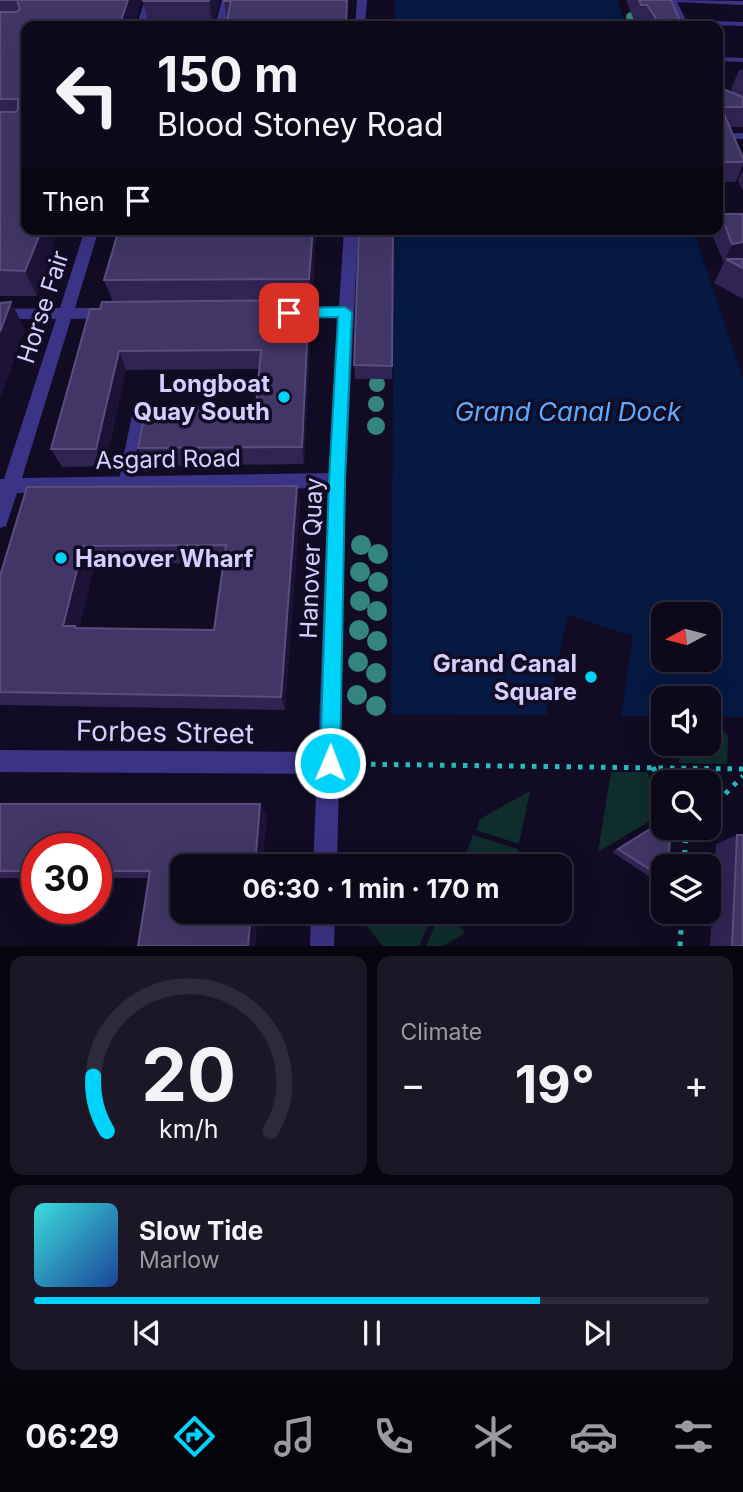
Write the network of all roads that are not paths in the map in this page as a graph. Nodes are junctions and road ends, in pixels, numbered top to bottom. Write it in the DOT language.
graph roads {
  1 [pos="150,0"];
  2 [pos="227,0"];
  3 [pos="362,0"];
  4 [pos="743,3"];
  5 [pos="143,21"];
  6 [pos="221,21"];
  7 [pos="360,21"];
  8 [pos="683,21"];
  9 [pos="723,24"];
  10 [pos="743,24"];
  11 [pos="723,59"];
  12 [pos="743,60"];
  13 [pos="727,136"];
  14 [pos="743,136"];
  15 [pos="90,235"];
  16 [pos="351,235"];
  17 [pos="345,312"];
  18 [pos="130,313"];
  19 [pos="275,313"];
  20 [pos="0,314"];
  21 [pos="65,314"];
  22 [pos="139,410"];
  23 [pos="337,480"];
  24 [pos="124,484"];
  25 [pos="5,486"];
  26 [pos="0,520"];
  27 [pos="0,761"];
  28 [pos="330,763"];
  29 [pos="326,854"];
  30 [pos="323,924"];
  31 [pos="322,946"];
  1 -- 5 [label="street"];
  2 -- 6 [label="street"];
  3 -- 7 [label="street"];
  4 -- 8 [label="lane"];
  9 -- 10 [label="lane"];
  11 -- 12 [label="lane"];
  13 -- 14 [label="lane"];
  15 -- 21 [label="street, Horse Fair"];
  16 -- 17 [label="street, Hanover Quay"];
  17 -- 19 [label="street"];
  17 -- 23 [label="street, Hanover Quay"];
  18 -- 21 [label="street"];
  20 -- 21 [label="street"];
  21 -- 25 [label="street, Horse Fair"];
  22 -- 24 [label="lane"];
  23 -- 24 [label="street, Asgard Road"];
  23 -- 28 [label="street, Hanover Quay"];
  24 -- 25 [label="street, Asgard Road"];
  25 -- 26 [label="street, Horse Fair"];
  27 -- 28 [label="street, Forbes Street"];
  28 -- 29 [label="street, Hanover Quay"];
  30 -- 31 [label="street"];
}
